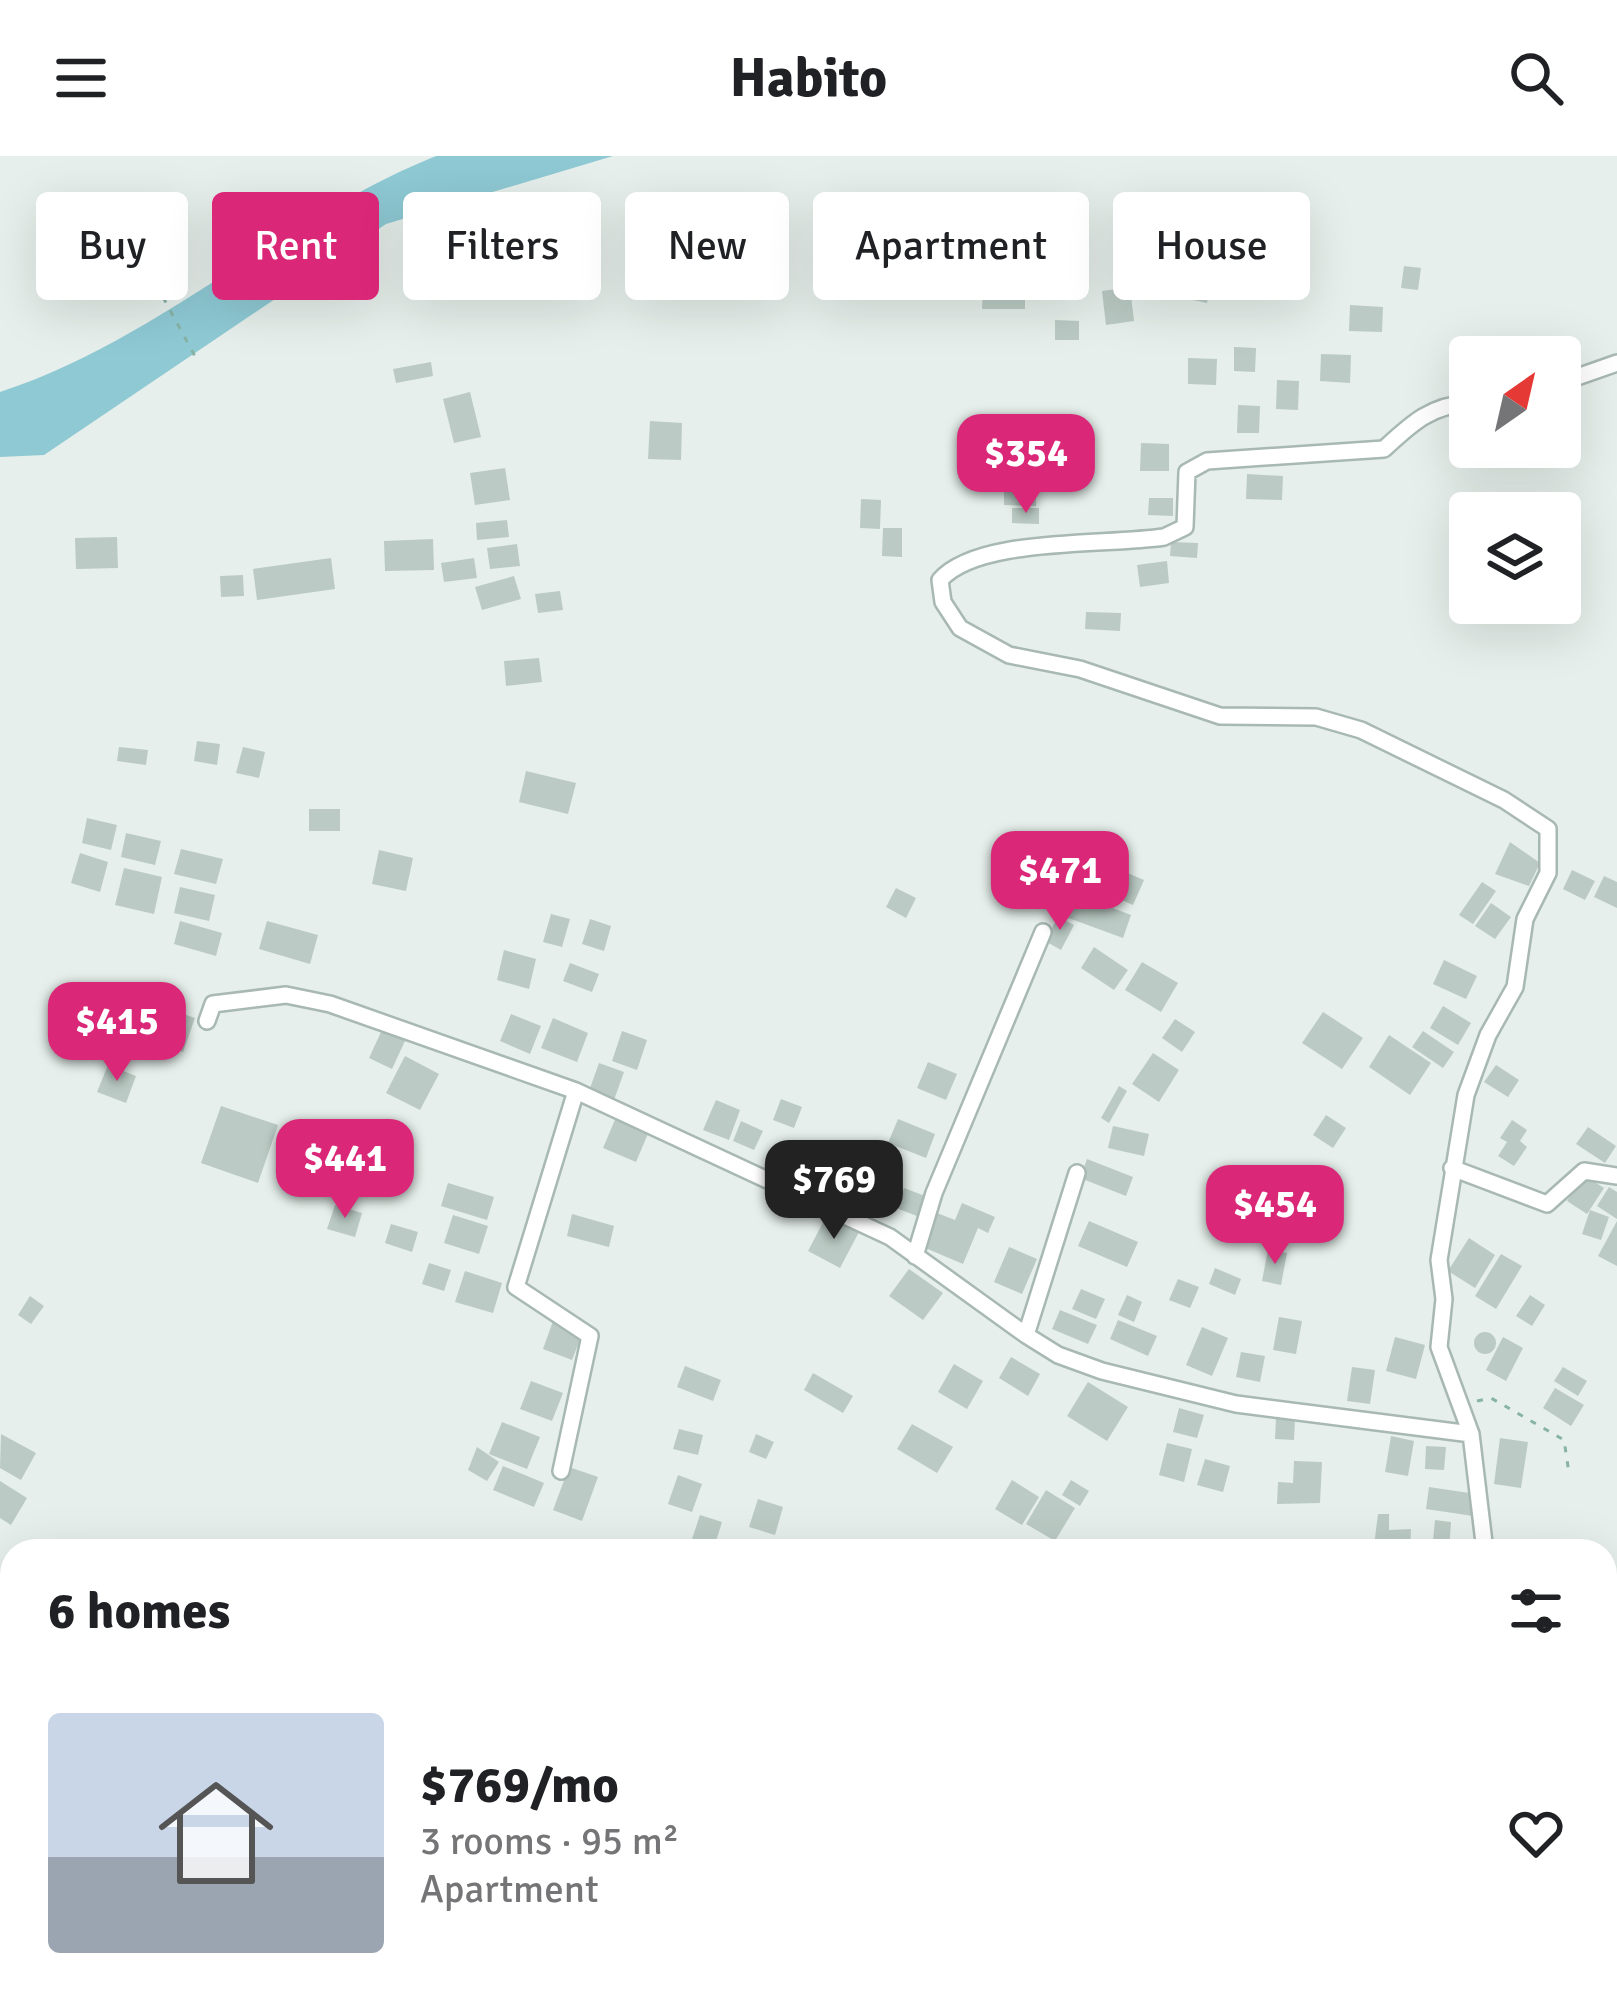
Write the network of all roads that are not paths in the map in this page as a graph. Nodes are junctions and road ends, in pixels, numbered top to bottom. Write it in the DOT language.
graph roads {
  1 [pos="1617,363"];
  2 [pos="1581,376"];
  3 [pos="1449,405"];
  4 [pos="1043,932"];
  5 [pos="207,1021"];
  6 [pos="576,1091"];
  7 [pos="1452,1168"];
  8 [pos="1077,1173"];
  9 [pos="1617,1176"];
  10 [pos="915,1256"];
  11 [pos="1025,1335"];
  12 [pos="1471,1434"];
  13 [pos="561,1471"];
  14 [pos="1484,1539"];
  1 -- 2 [label="street"];
  3 -- 7 [label="street"];
  4 -- 10 [label="street"];
  5 -- 6 [label="street"];
  6 -- 10 [label="street"];
  6 -- 13 [label="street"];
  7 -- 9 [label="street"];
  7 -- 12 [label="street"];
  8 -- 11 [label="street"];
  10 -- 11 [label="street"];
  11 -- 12 [label="street"];
  12 -- 14 [label="street"];
}
